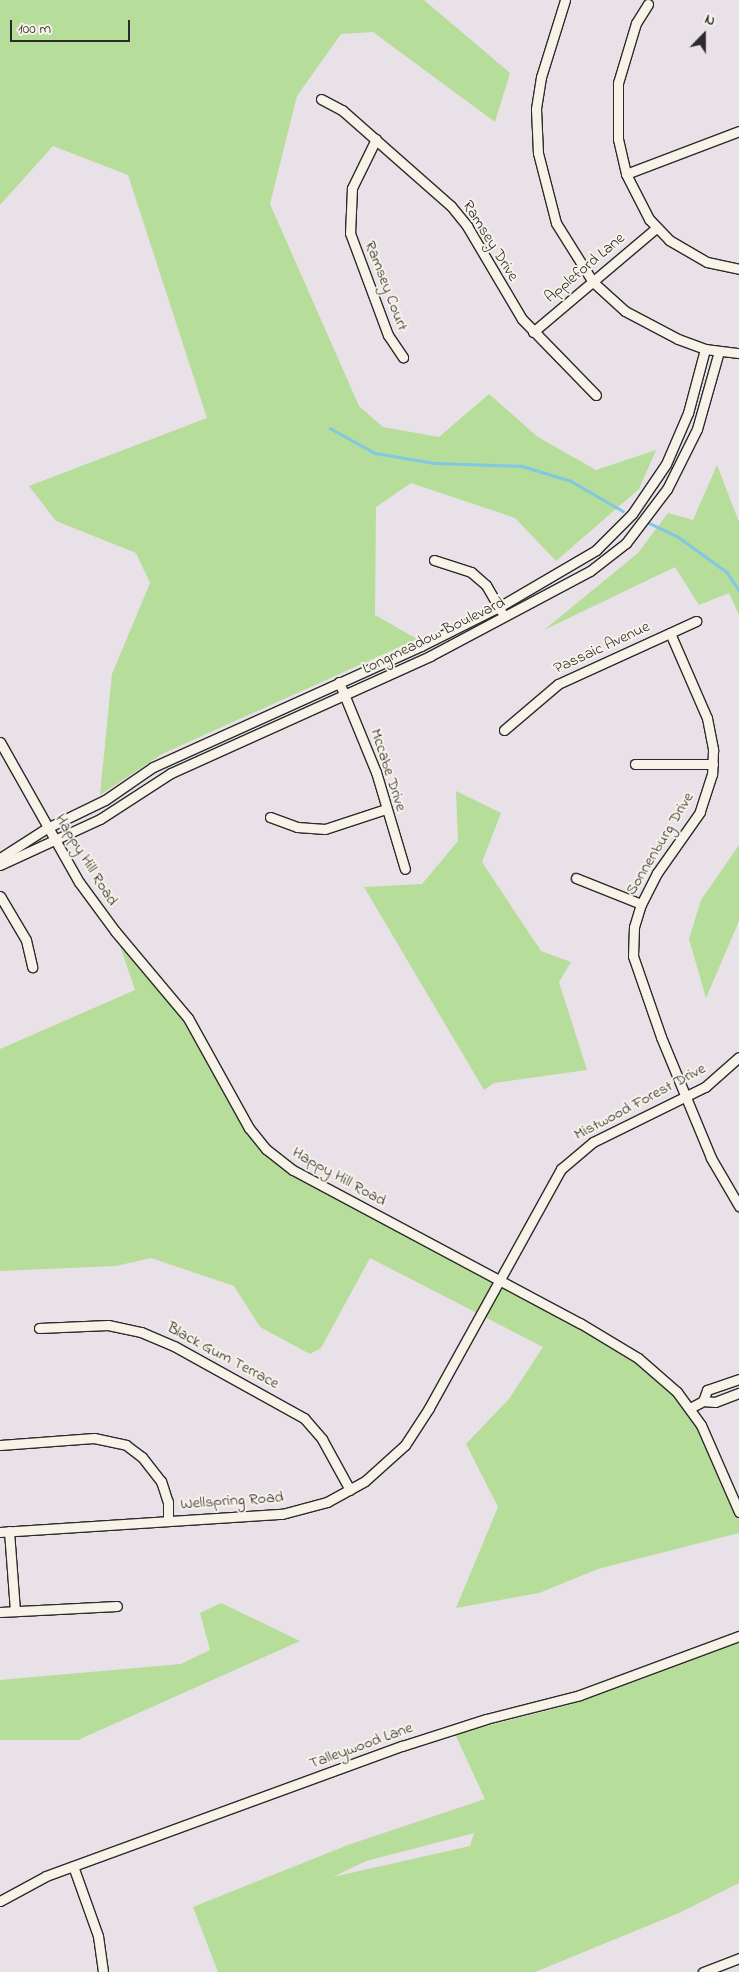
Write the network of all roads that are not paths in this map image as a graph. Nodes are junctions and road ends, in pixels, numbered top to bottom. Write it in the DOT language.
graph roads {
  1 [pos="565,0"];
  2 [pos="648,4"];
  3 [pos="321,99"];
  4 [pos="739,131"];
  5 [pos="376,139"];
  6 [pos="626,174"];
  7 [pos="656,228"];
  8 [pos="739,269"];
  9 [pos="593,282"];
  10 [pos="533,332"];
  11 [pos="705,349"];
  12 [pos="719,351"];
  13 [pos="739,352"];
  14 [pos="403,357"];
  15 [pos="596,395"];
  16 [pos="434,560"];
  17 [pos="499,607"];
  18 [pos="505,618"];
  19 [pos="696,621"];
  20 [pos="670,633"];
  21 [pos="339,682"];
  22 [pos="344,695"];
  23 [pos="504,730"];
  24 [pos="0,742"];
  25 [pos="635,764"];
  26 [pos="713,764"];
  27 [pos="386,810"];
  28 [pos="270,817"];
  29 [pos="47,828"];
  30 [pos="54,840"];
  31 [pos="0,858"];
  32 [pos="0,865"];
  33 [pos="404,869"];
  34 [pos="576,878"];
  35 [pos="0,896"];
  36 [pos="641,904"];
  37 [pos="32,967"];
  38 [pos="739,1057"];
  39 [pos="687,1098"];
  40 [pos="739,1206"];
  41 [pos="499,1280"];
  42 [pos="39,1328"];
  43 [pos="739,1378"];
  44 [pos="739,1393"];
  45 [pos="703,1401"];
  46 [pos="690,1408"];
  47 [pos="0,1446"];
  48 [pos="350,1490"];
  49 [pos="739,1512"];
  50 [pos="168,1521"];
  51 [pos="4,1532"];
  52 [pos="117,1606"];
  53 [pos="15,1611"];
  54 [pos="0,1612"];
  55 [pos="739,1636"];
  56 [pos="73,1866"];
  57 [pos="0,1901"];
  58 [pos="739,1958"];
  59 [pos="103,1972"];
  60 [pos="703,1972"];
  1 -- 9 [label="street"];
  2 -- 6 [label="street"];
  3 -- 5 [label="street, Ramsey Drive"];
  4 -- 6 [label="street"];
  5 -- 10 [label="street, Ramsey Drive"];
  5 -- 14 [label="street, Ramsey Court"];
  6 -- 7 [label="street"];
  7 -- 8 [label="street"];
  7 -- 9 [label="street, Appleford Lane"];
  9 -- 10 [label="street, Appleford Lane"];
  9 -- 11 [label="street"];
  10 -- 15 [label="street, Ramsey Drive"];
  11 -- 12 [label="street"];
  11 -- 17 [label="street, Longmeadow Boulevard"];
  12 -- 13 [label="street"];
  12 -- 18 [label="street, Longmeadow Boulevard"];
  16 -- 17 [label="street"];
  17 -- 18 [label="street"];
  17 -- 21 [label="street, Longmeadow Boulevard"];
  18 -- 22 [label="street, Longmeadow Boulevard"];
  19 -- 20 [label="street, Passaic Avenue"];
  20 -- 23 [label="street, Passaic Avenue"];
  20 -- 26 [label="street, Sonnenburg Drive"];
  21 -- 22 [label="street, Mccabe Drive"];
  21 -- 29 [label="street, Longmeadow Boulevard"];
  22 -- 27 [label="street, Mccabe Drive"];
  22 -- 30 [label="street, Longmeadow Boulevard"];
  24 -- 29 [label="street, Happy Hill Road"];
  25 -- 26 [label="street"];
  26 -- 36 [label="street, Sonnenburg Drive"];
  27 -- 28 [label="street"];
  27 -- 33 [label="street, Mccabe Drive"];
  29 -- 30 [label="street, Happy Hill Road"];
  29 -- 31 [label="street, Longmeadow Boulevard"];
  30 -- 32 [label="street, Longmeadow Boulevard"];
  30 -- 41 [label="street, Happy Hill Road"];
  34 -- 36 [label="street"];
  35 -- 37 [label="street"];
  36 -- 39 [label="street, Sonnenburg Drive"];
  38 -- 39 [label="street, Mistwood Forest Drive"];
  39 -- 40 [label="street, Sonnenburg Drive"];
  39 -- 41 [label="street, Mistwood Forest Drive"];
  41 -- 46 [label="street, Happy Hill Road"];
  41 -- 48 [label="street, Wellspring Road"];
  42 -- 48 [label="street, Black Gum Terrace"];
  43 -- 45 [label="street"];
  44 -- 45 [label="street"];
  45 -- 46 [label="street"];
  46 -- 49 [label="street, Happy Hill Road"];
  47 -- 50 [label="street"];
  48 -- 50 [label="street, Wellspring Road"];
  50 -- 51 [label="street, Wellspring Road"];
  51 -- 53 [label="street"];
  52 -- 53 [label="street"];
  53 -- 54 [label="street"];
  55 -- 56 [label="street, Talleywood Lane"];
  56 -- 57 [label="street, Talleywood Lane"];
  56 -- 59 [label="street"];
  58 -- 60 [label="street"];
}
